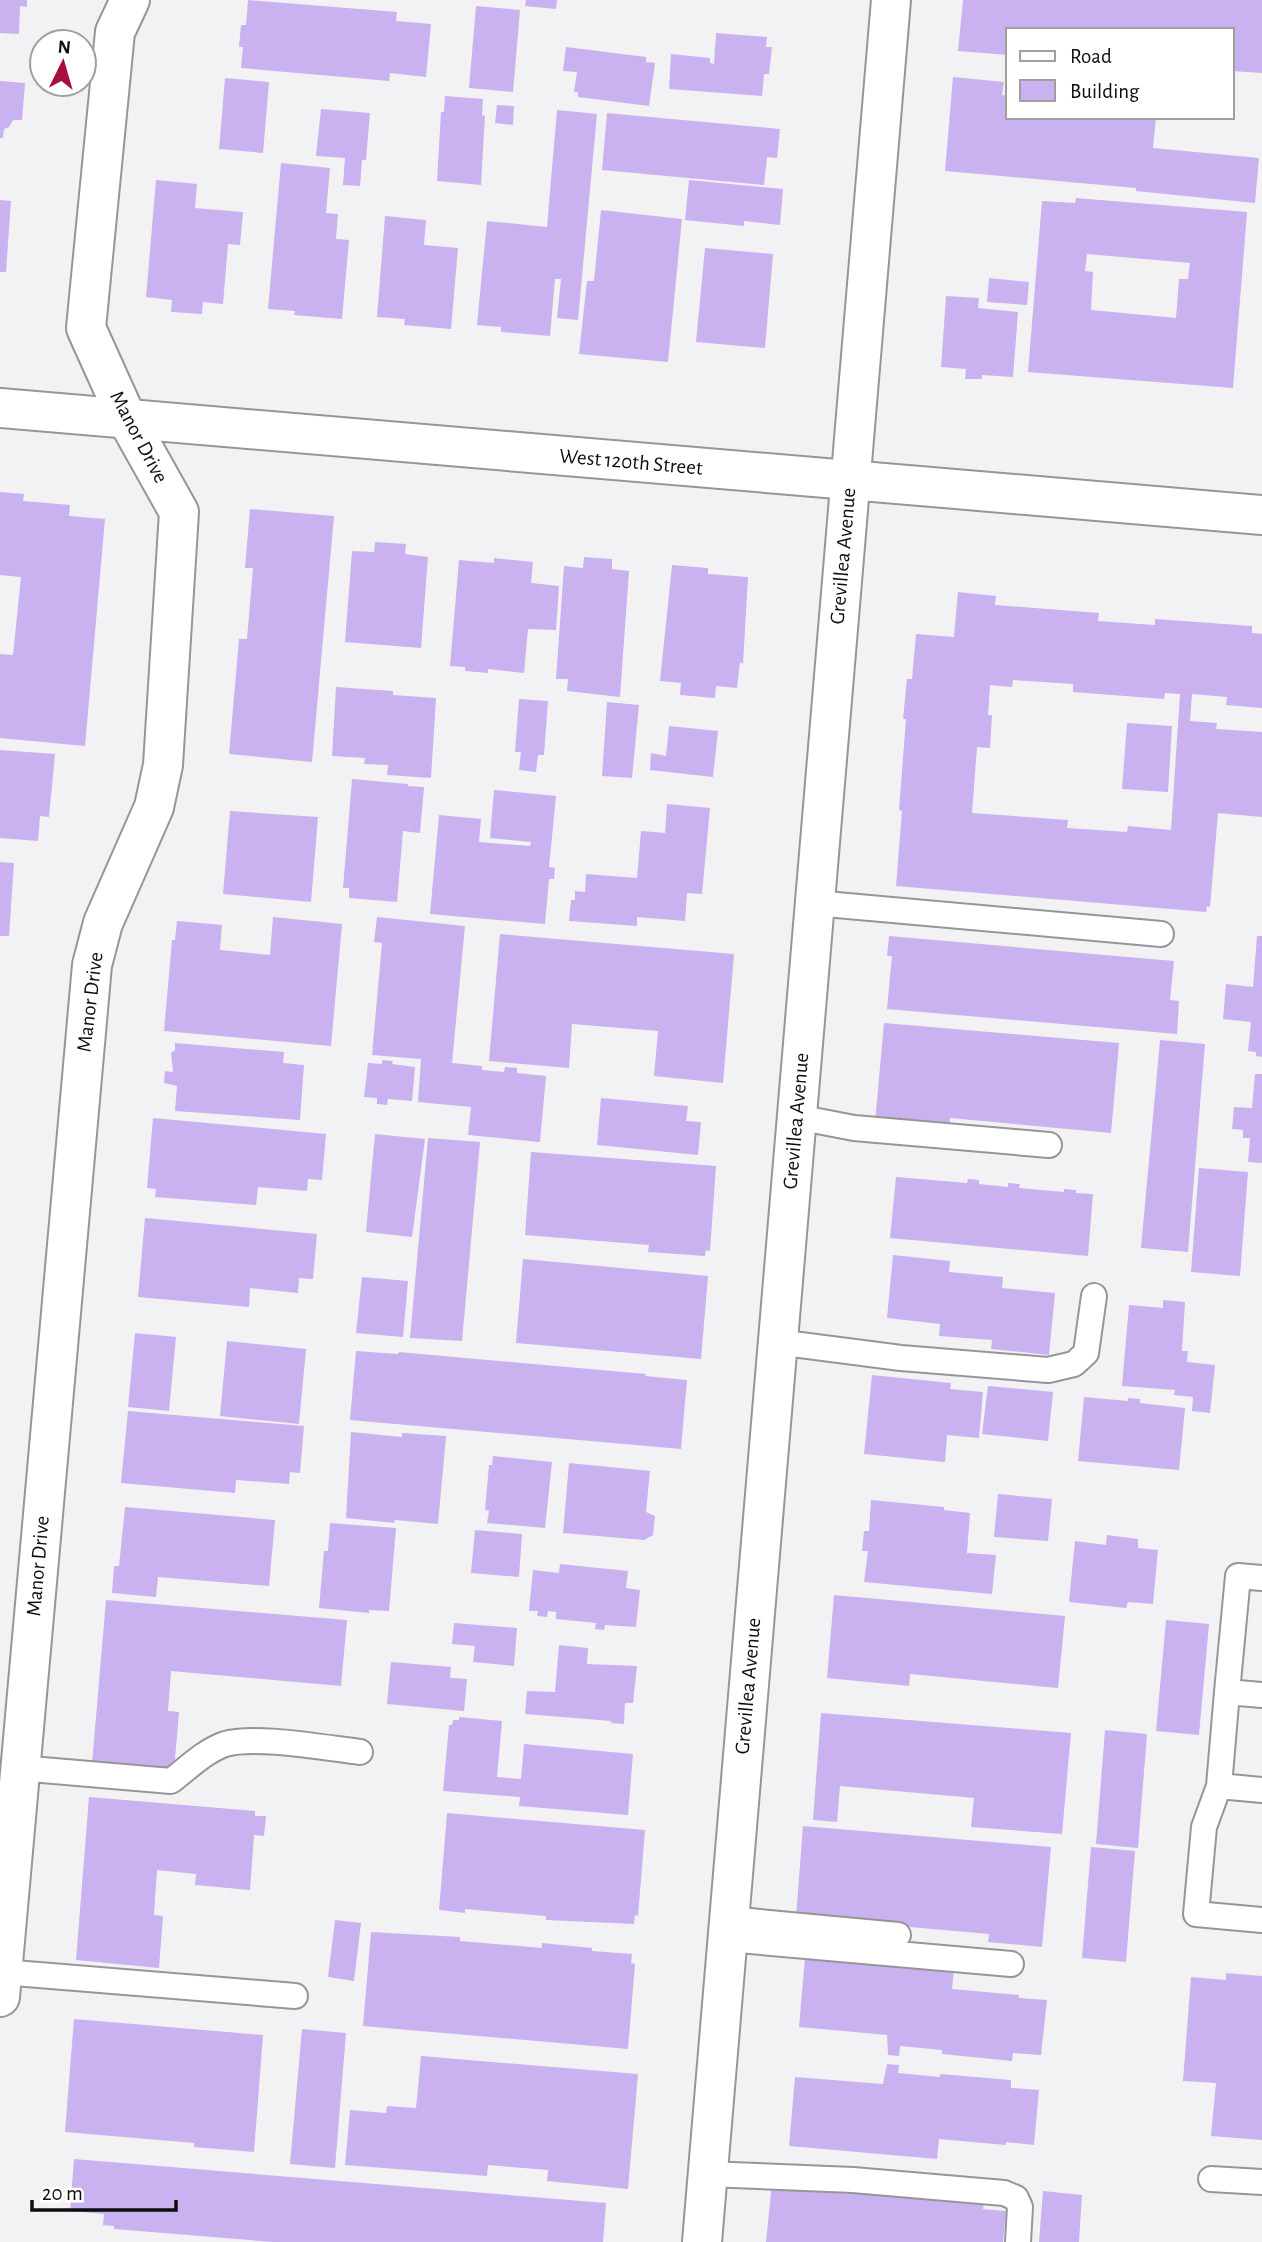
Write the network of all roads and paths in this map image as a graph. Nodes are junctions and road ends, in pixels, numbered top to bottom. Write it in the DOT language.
graph roads {
  1 [pos="130,0"];
  2 [pos="891,0"];
  3 [pos="0,408"];
  4 [pos="127,419"];
  5 [pos="850,480"];
  6 [pos="1262,515"];
  7 [pos="814,903"];
  8 [pos="1161,934"];
  9 [pos="797,1117"];
  10 [pos="1049,1145"];
  11 [pos="1094,1296"];
  12 [pos="777,1342"];
  13 [pos="1250,1576"];
  14 [pos="1227,1692"];
  15 [pos="1262,1695"];
  16 [pos="360,1752"];
  17 [pos="19,1768"];
  18 [pos="1219,1786"];
  19 [pos="1262,1790"];
  20 [pos="6,1865"];
  21 [pos="1262,1920"];
  22 [pos="728,1929"];
  23 [pos="898,1935"];
  24 [pos="1011,1964"];
  25 [pos="1,1984"];
  26 [pos="295,1996"];
  27 [pos="708,2174"];
  28 [pos="1211,2179"];
  29 [pos="1262,2182"];
  30 [pos="702,2242"];
  31 [pos="1018,2242"];
  1 -- 4 [label="street, Manor Drive"];
  2 -- 5 [label="street, Grevillea Avenue"];
  3 -- 4 [label="street, West 120th Street"];
  4 -- 5 [label="street, West 120th Street"];
  4 -- 17 [label="street, Manor Drive"];
  5 -- 6 [label="street, West 120th Street"];
  5 -- 7 [label="street, Grevillea Avenue"];
  7 -- 8 [label="lane"];
  7 -- 9 [label="street, Grevillea Avenue"];
  9 -- 10 [label="lane"];
  9 -- 12 [label="street, Grevillea Avenue"];
  11 -- 12 [label="lane"];
  12 -- 22 [label="street, Grevillea Avenue"];
  13 -- 14 [label="lane"];
  14 -- 15 [label="lane"];
  14 -- 18 [label="lane"];
  16 -- 17 [label="lane"];
  17 -- 20 [label="street, Manor Drive"];
  18 -- 19 [label="lane"];
  18 -- 21 [label="lane"];
  20 -- 25 [label="street, Manor Drive"];
  22 -- 23 [label="lane"];
  22 -- 24 [label="lane"];
  22 -- 27 [label="street, Grevillea Avenue"];
  25 -- 26 [label="lane"];
  27 -- 30 [label="street, Grevillea Avenue"];
  27 -- 31 [label="lane"];
  28 -- 29 [label="lane"];
}
